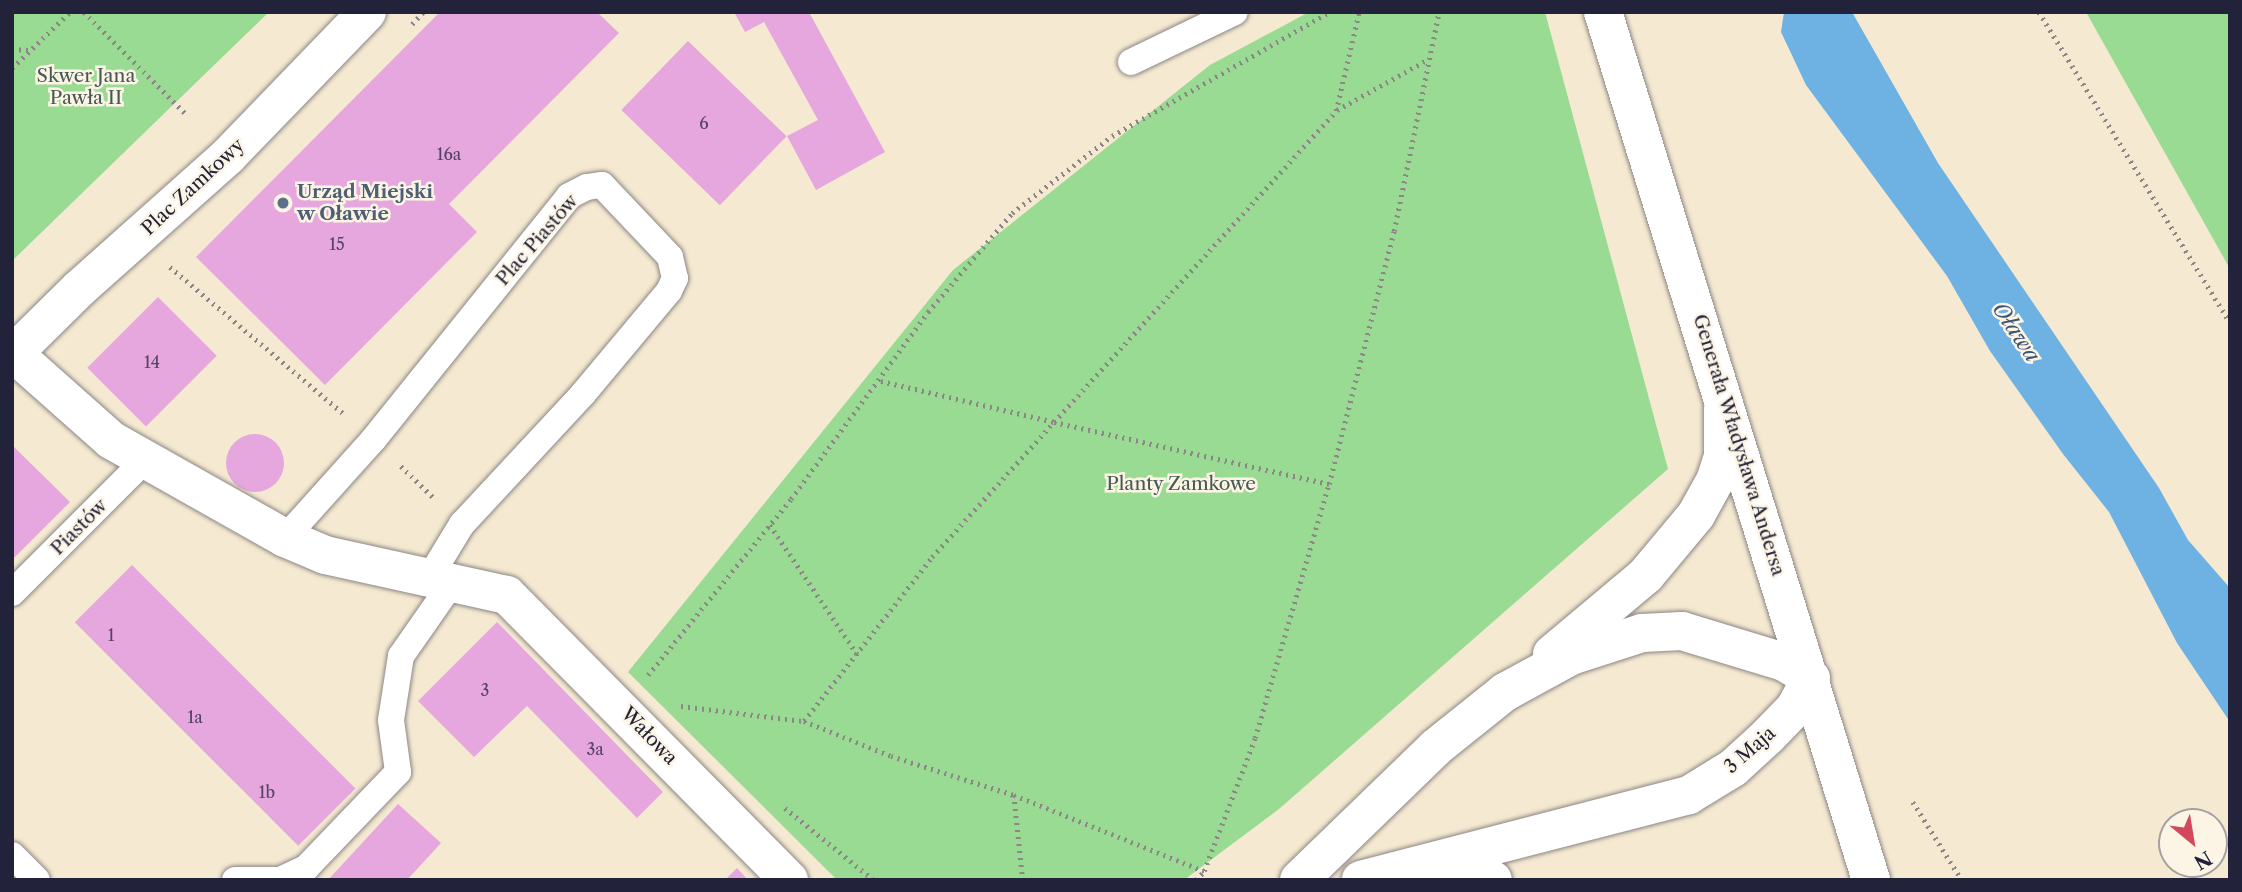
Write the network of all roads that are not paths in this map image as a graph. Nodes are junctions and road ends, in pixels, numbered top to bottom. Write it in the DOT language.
graph roads {
  1 [pos="367,12"];
  2 [pos="1235,12"];
  3 [pos="1603,12"];
  4 [pos="1131,62"];
  5 [pos="13,353"];
  6 [pos="1723,394"];
  7 [pos="145,460"];
  8 [pos="285,538"];
  9 [pos="440,581"];
  10 [pos="12,593"];
  11 [pos="1811,678"];
  12 [pos="1513,688"];
  13 [pos="12,855"];
  14 [pos="1370,877"];
  15 [pos="37,880"];
  16 [pos="235,880"];
  17 [pos="789,880"];
  18 [pos="1299,880"];
  19 [pos="1493,880"];
  20 [pos="1871,880"];
  1 -- 5 [label="main road, Plac Zamkowy"];
  2 -- 4 [label="lane"];
  3 -- 6 [label="main road, Generała Władysława Andersa"];
  5 -- 7 [label="main road"];
  6 -- 11 [label="main road, Generała Władysława Andersa"];
  6 -- 12 [label="main road"];
  7 -- 8 [label="main road"];
  7 -- 10 [label="lane, Piastów"];
  8 -- 9 [label="main road"];
  8 -- 9 [label="lane, Plac Piastów"];
  9 -- 16 [label="lane"];
  9 -- 17 [label="main road, Wałowa"];
  11 -- 12 [label="main road"];
  11 -- 14 [label="main road, 3 Maja"];
  11 -- 20 [label="main road, Generała Władysława Andersa"];
  12 -- 18 [label="main road"];
  13 -- 15 [label="lane"];
  14 -- 19 [label="main road"];
}
